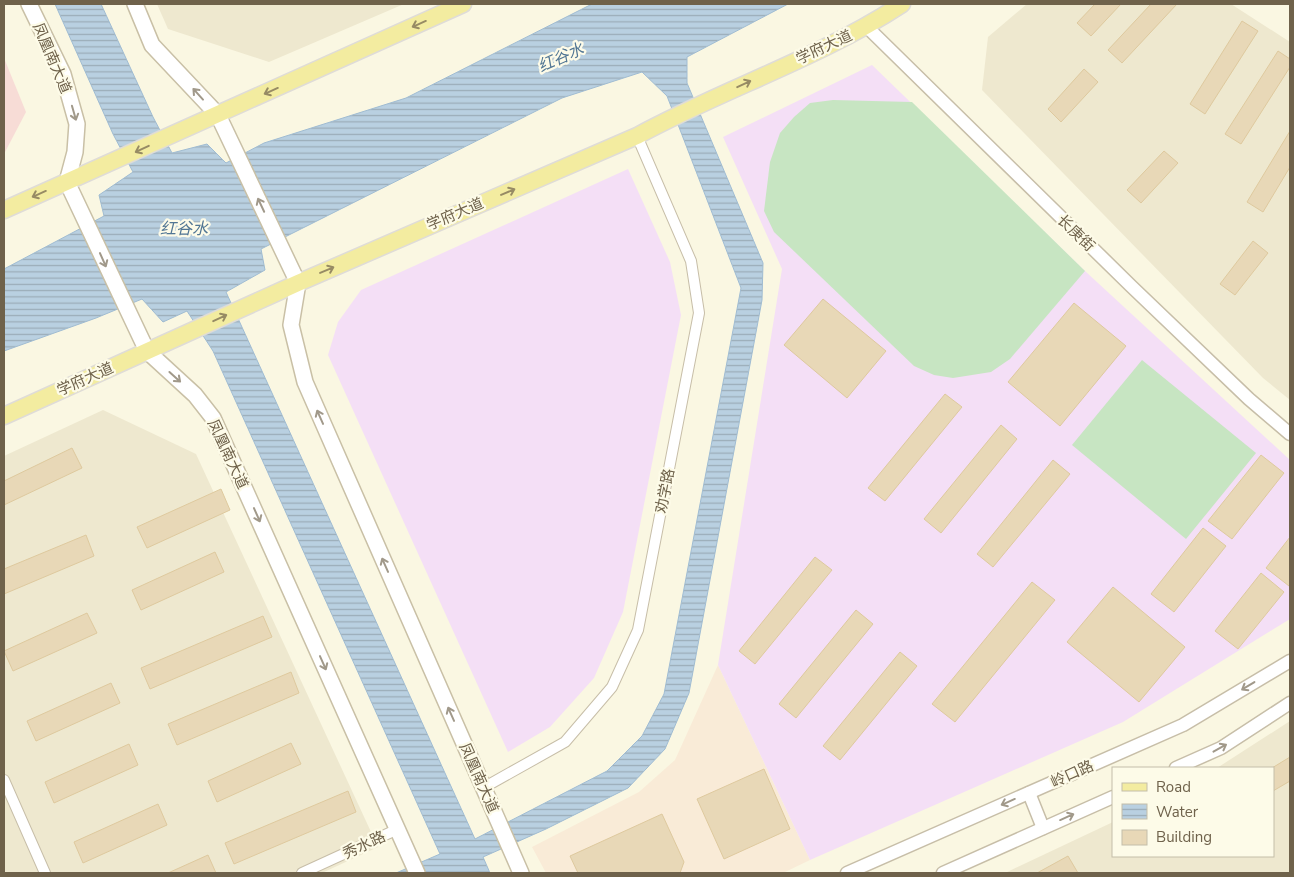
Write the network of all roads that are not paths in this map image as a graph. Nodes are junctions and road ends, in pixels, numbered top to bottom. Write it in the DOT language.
graph roads {
  1 [pos="29,4"];
  2 [pos="135,4"];
  3 [pos="464,4"];
  4 [pos="902,4"];
  5 [pos="867,27"];
  6 [pos="218,115"];
  7 [pos="637,136"];
  8 [pos="67,182"];
  9 [pos="4,210"];
  10 [pos="298,283"];
  11 [pos="147,351"];
  12 [pos="4,416"];
  13 [pos="1290,434"];
  14 [pos="1290,662"];
  15 [pos="1290,703"];
  16 [pos="1178,767"];
  17 [pos="4,780"];
  18 [pos="484,788"];
  19 [pos="1029,793"];
  20 [pos="1112,797"];
  21 [pos="1043,828"];
  22 [pos="398,829"];
  23 [pos="415,868"];
  24 [pos="45,873"];
  25 [pos="302,873"];
  26 [pos="521,873"];
  27 [pos="848,873"];
  28 [pos="943,873"];
  1 -- 8 [label="main road, 凤凰南大道, one-way"];
  6 -- 2 [label="main road, one-way"];
  3 -- 6 [label="main road, one-way"];
  4 -- 5 [label="main road, 学府大道"];
  7 -- 5 [label="main road, 学府大道, one-way"];
  5 -- 13 [label="street, 长庚街"];
  6 -- 8 [label="main road, one-way"];
  10 -- 6 [label="main road, one-way"];
  10 -- 7 [label="main road, 学府大道, one-way"];
  7 -- 18 [label="street, 劝学路"];
  8 -- 9 [label="main road, one-way"];
  8 -- 11 [label="main road, 凤凰南大道, one-way"];
  11 -- 10 [label="main road, 学府大道, one-way"];
  18 -- 10 [label="main road, 凤凰南大道, one-way"];
  11 -- 12 [label="main road, 学府大道"];
  11 -- 22 [label="main road, 凤凰南大道, one-way"];
  14 -- 19 [label="street, 岭口路, one-way"];
  16 -- 15 [label="street, one-way"];
  17 -- 24 [label="street"];
  18 -- 26 [label="main road, 凤凰南大道"];
  19 -- 21 [label="street"];
  19 -- 27 [label="street, 岭口路, one-way"];
  21 -- 20 [label="street, one-way"];
  21 -- 28 [label="street"];
  22 -- 23 [label="main road, 凤凰南大道"];
  22 -- 25 [label="street, 秀水路"];
}
